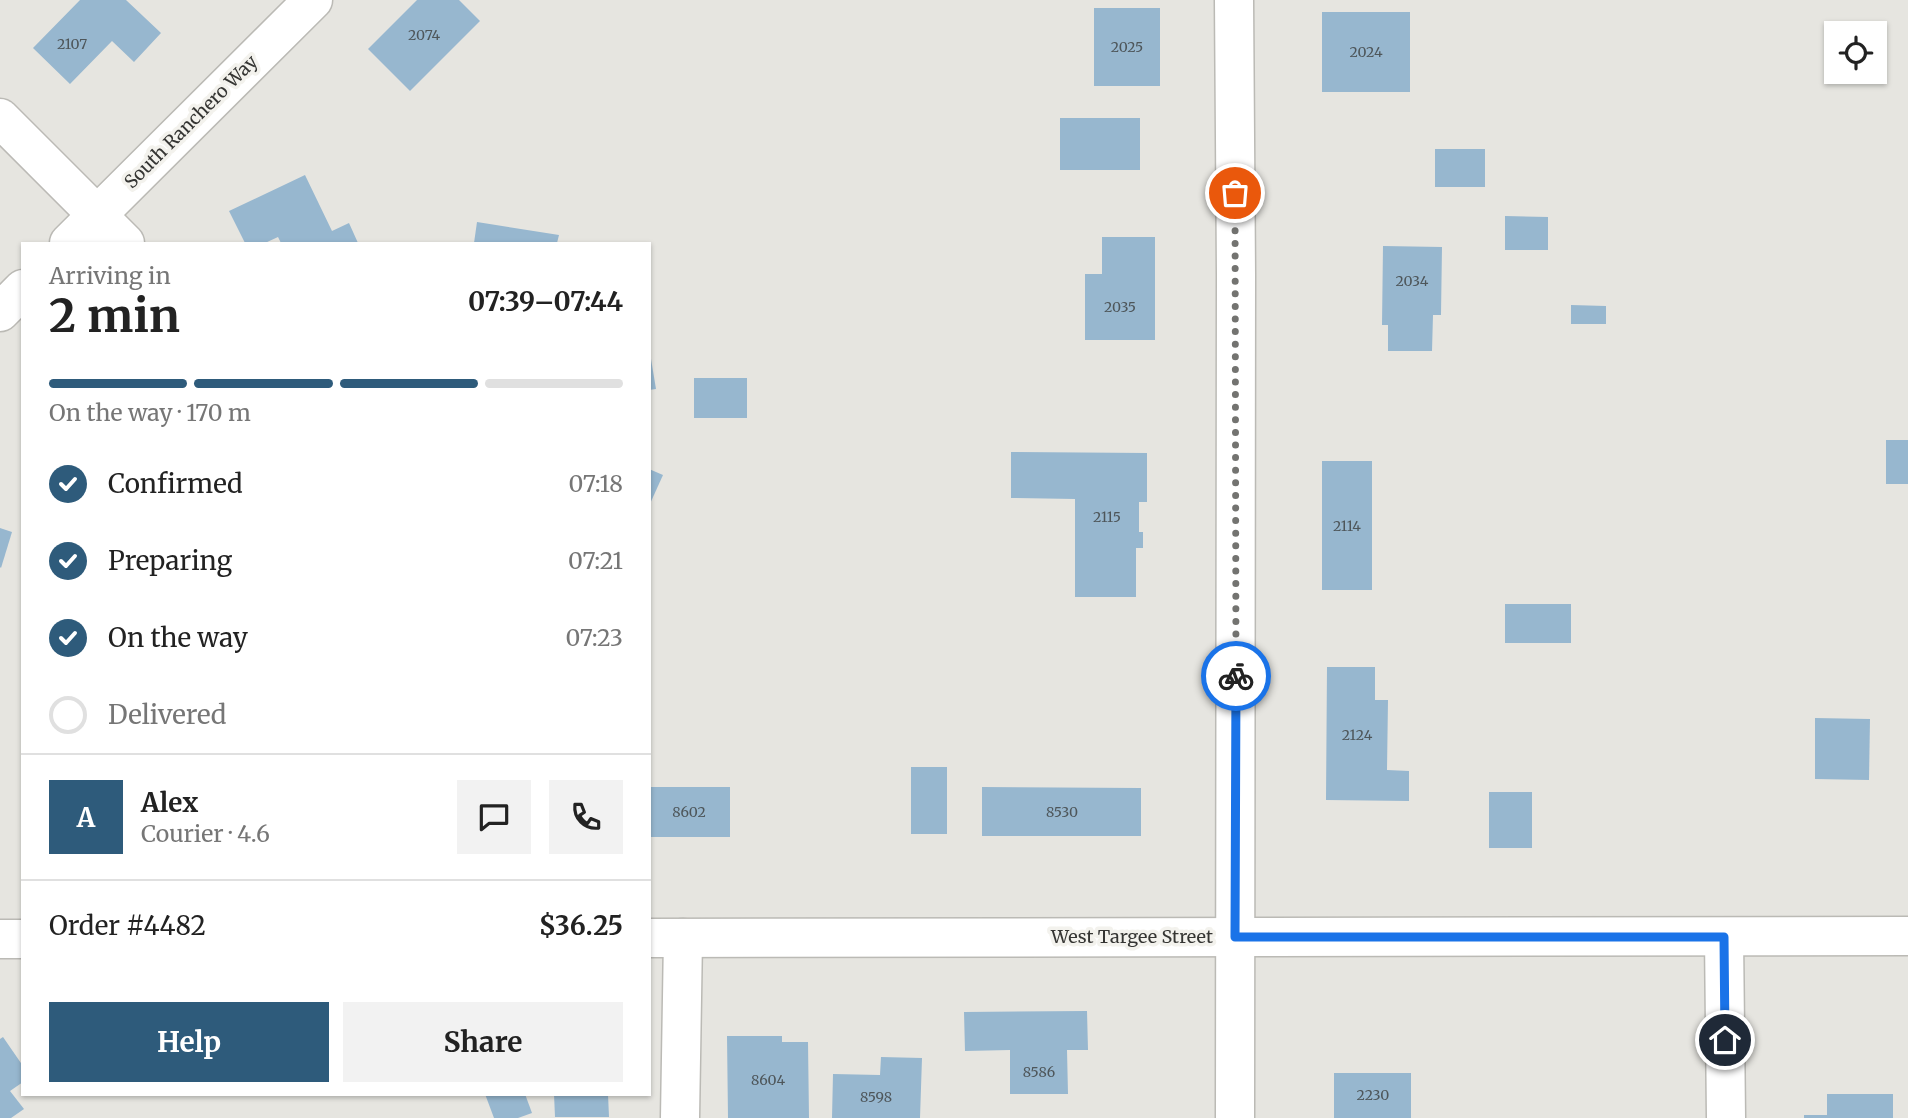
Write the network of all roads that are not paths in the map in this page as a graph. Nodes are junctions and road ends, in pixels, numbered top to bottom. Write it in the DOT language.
graph roads {
  1 [pos="313,0"];
  2 [pos="1234,0"];
  3 [pos="0,118"];
  4 [pos="97,215"];
  5 [pos="70,242"];
  6 [pos="124,242"];
  7 [pos="21,291"];
  8 [pos="0,312"];
  9 [pos="1908,936"];
  10 [pos="1235,937"];
  11 [pos="1724,937"];
  12 [pos="666,938"];
  13 [pos="0,939"];
  14 [pos="21,939"];
  15 [pos="680,1118"];
  16 [pos="1235,1118"];
  17 [pos="1726,1118"];
  1 -- 4 [label="street, South Ranchero Way"];
  2 -- 10 [label="street"];
  3 -- 4 [label="street"];
  4 -- 5 [label="street, South Ranchero Way"];
  4 -- 6 [label="street"];
  7 -- 8 [label="street"];
  9 -- 11 [label="street, West Targee Street"];
  10 -- 11 [label="street, West Targee Street"];
  10 -- 12 [label="street, West Targee Street"];
  10 -- 16 [label="street"];
  11 -- 17 [label="street"];
  12 -- 15 [label="street"];
  13 -- 14 [label="street"];
}
